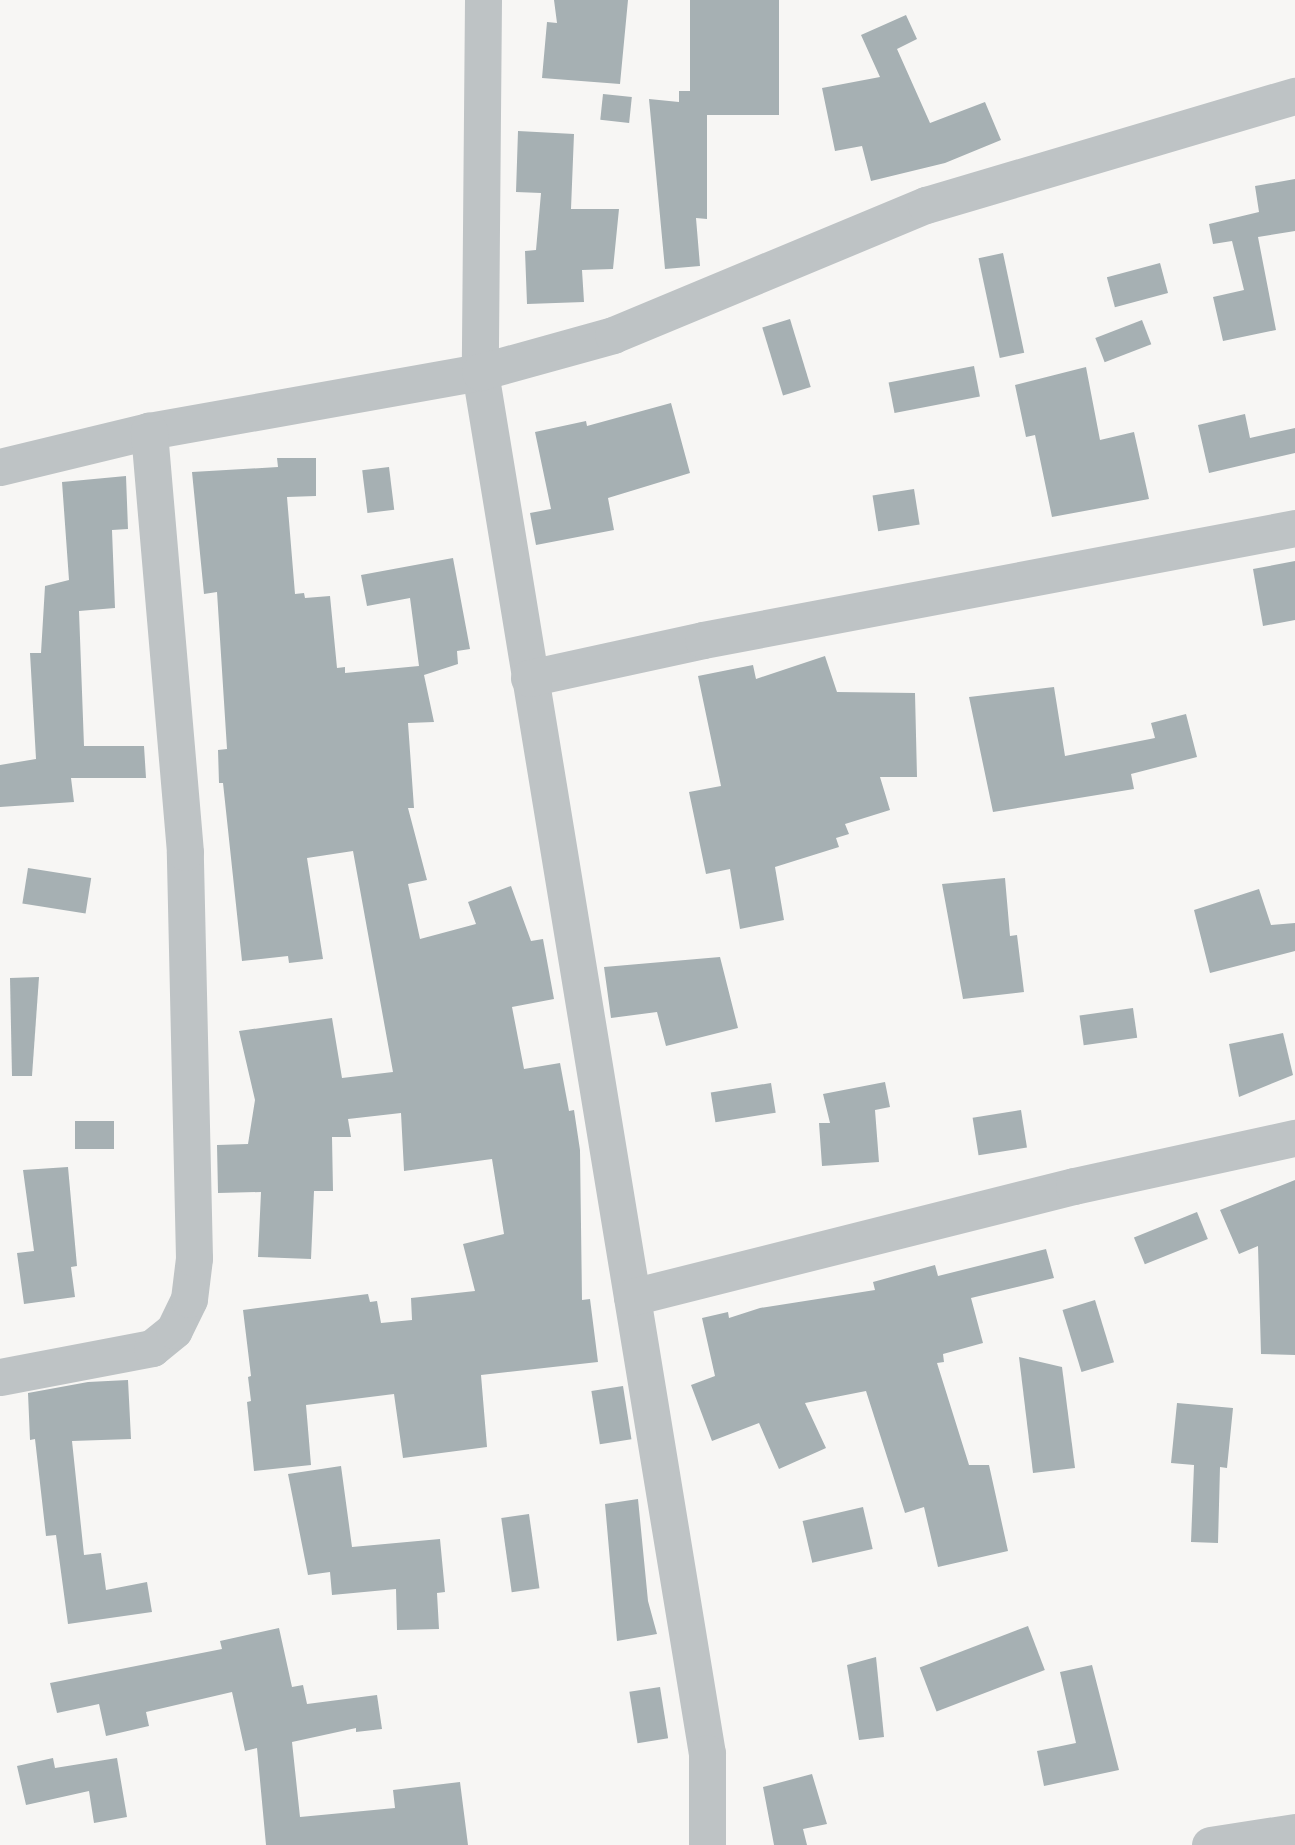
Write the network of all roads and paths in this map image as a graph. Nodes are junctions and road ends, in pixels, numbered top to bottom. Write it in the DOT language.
graph roads {
  1 [pos="483,0"];
  2 [pos="1295,96"];
  3 [pos="480,372"];
  4 [pos="149,431"];
  5 [pos="0,467"];
  6 [pos="1295,528"];
  7 [pos="529,678"];
  8 [pos="1295,1138"];
  9 [pos="632,1297"];
  10 [pos="0,1377"];
  11 [pos="1295,1832"];
  12 [pos="707,1845"];
  13 [pos="1210,1845"];
  1 -- 3 [label="street"];
  2 -- 3 [label="street"];
  3 -- 4 [label="street"];
  3 -- 7 [label="street"];
  4 -- 5 [label="street"];
  4 -- 10 [label="street"];
  6 -- 7 [label="street"];
  7 -- 9 [label="street"];
  8 -- 9 [label="street"];
  9 -- 12 [label="street"];
  11 -- 13 [label="street"];
}
